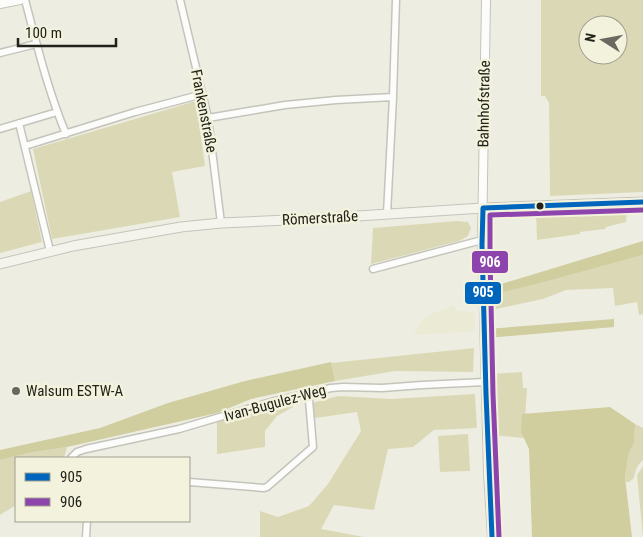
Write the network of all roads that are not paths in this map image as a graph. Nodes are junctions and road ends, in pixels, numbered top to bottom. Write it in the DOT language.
graph roads {
  1 [pos="20,0"];
  2 [pos="26,0"];
  3 [pos="180,0"];
  4 [pos="396,0"];
  5 [pos="486,0"];
  6 [pos="0,4"];
  7 [pos="36,44"];
  8 [pos="0,53"];
  9 [pos="202,94"];
  10 [pos="393,97"];
  11 [pos="57,112"];
  12 [pos="208,118"];
  13 [pos="19,123"];
  14 [pos="0,129"];
  15 [pos="66,134"];
  16 [pos="25,146"];
  17 [pos="643,202"];
  18 [pos="483,208"];
  19 [pos="387,214"];
  20 [pos="221,222"];
  21 [pos="482,240"];
  22 [pos="50,251"];
  23 [pos="0,264"];
  24 [pos="372,269"];
  25 [pos="485,382"];
  26 [pos="308,393"];
  27 [pos="72,457"];
  28 [pos="190,482"];
  29 [pos="87,522"];
  30 [pos="86,537"];
  31 [pos="492,537"];
  1 -- 6 [label="street"];
  2 -- 7 [label="street"];
  3 -- 9 [label="street, Frankenstraße"];
  4 -- 10 [label="street"];
  5 -- 18 [label="street, Bahnhofstraße"];
  7 -- 8 [label="street"];
  7 -- 11 [label="street"];
  9 -- 12 [label="street, Frankenstraße"];
  9 -- 15 [label="street"];
  10 -- 12 [label="street"];
  10 -- 19 [label="street"];
  11 -- 13 [label="street"];
  11 -- 15 [label="street"];
  12 -- 20 [label="street, Frankenstraße"];
  13 -- 14 [label="street"];
  13 -- 16 [label="street"];
  15 -- 16 [label="street"];
  16 -- 22 [label="street"];
  17 -- 18 [label="main road, Römerstraße"];
  18 -- 19 [label="main road, Römerstraße"];
  18 -- 21 [label="street, Bahnhofstraße"];
  19 -- 20 [label="main road, Römerstraße"];
  20 -- 22 [label="main road, Römerstraße"];
  21 -- 24 [label="street"];
  21 -- 25 [label="street, Bahnhofstraße"];
  22 -- 23 [label="main road, Römerstraße"];
  25 -- 26 [label="street, Ivan-Bugulez-Weg"];
  25 -- 31 [label="street, Bahnhofstraße"];
  26 -- 27 [label="street, Ivan-Bugulez-Weg"];
  26 -- 28 [label="street"];
  29 -- 30 [label="street"];
}
